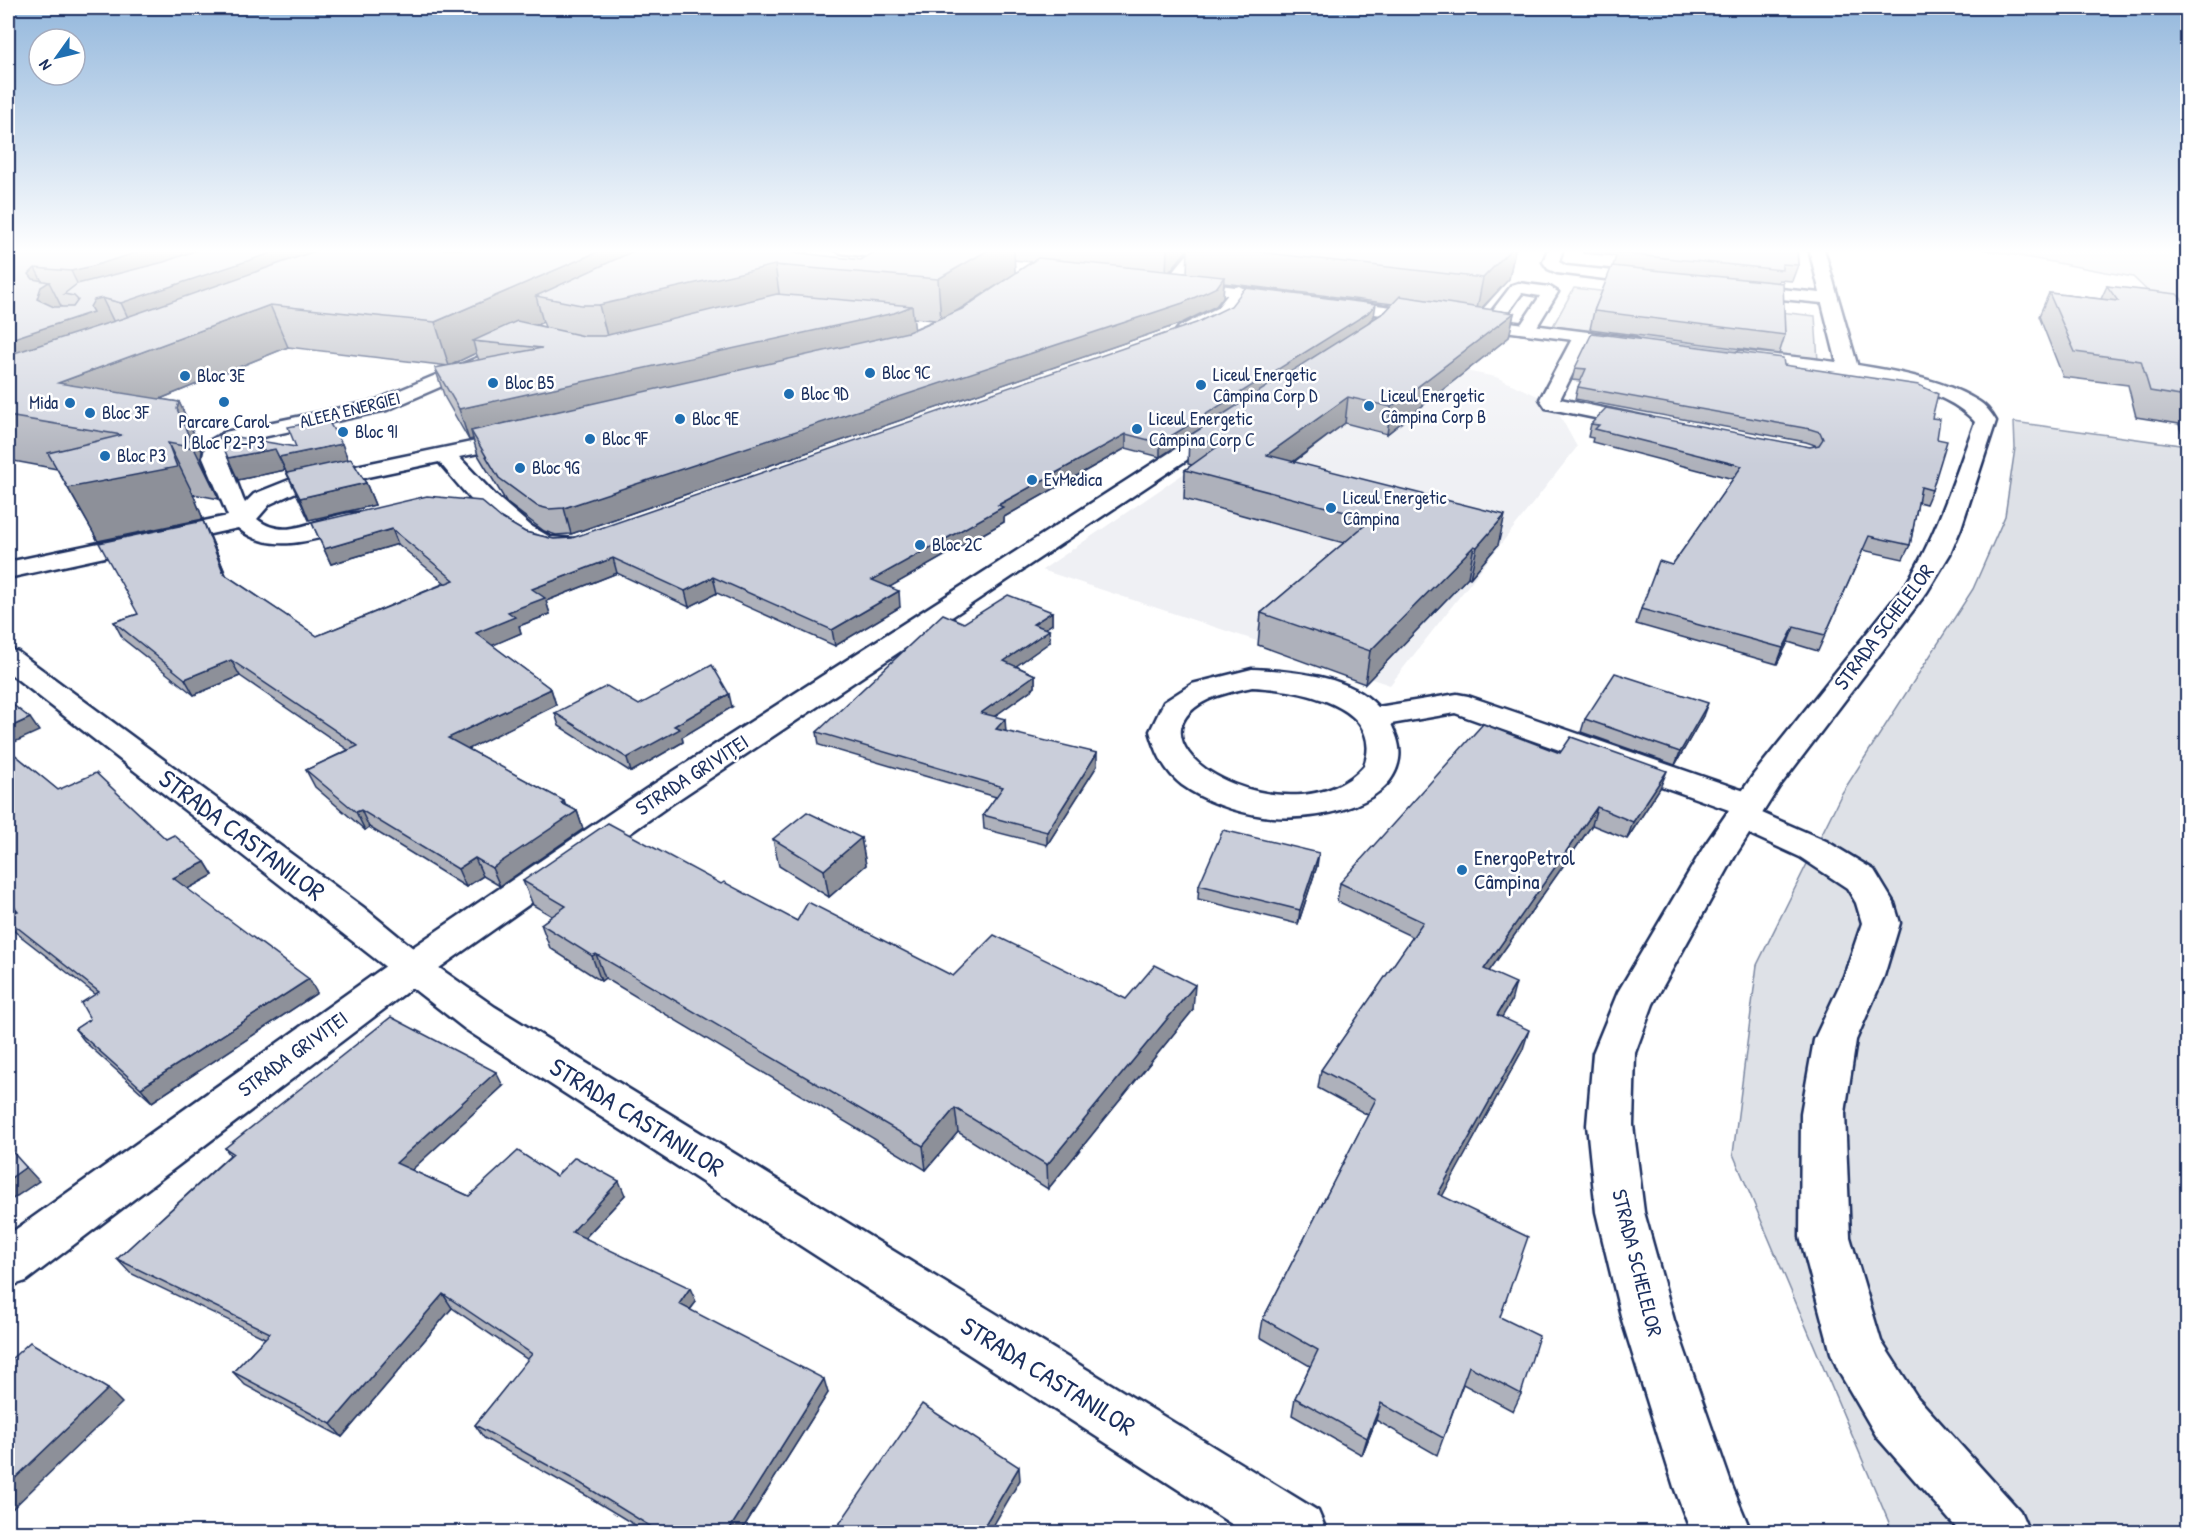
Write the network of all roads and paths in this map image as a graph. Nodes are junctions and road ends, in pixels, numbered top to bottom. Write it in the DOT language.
graph roads {
  1 [pos="1208,321"];
  2 [pos="1382,321"];
  3 [pos="1469,321"];
  4 [pos="1493,321"];
  5 [pos="1532,321"];
  6 [pos="1836,321"];
  7 [pos="1491,324"];
  8 [pos="1527,329"];
  9 [pos="1374,330"];
  10 [pos="1171,336"];
  11 [pos="1582,337"];
  12 [pos="1650,345"];
  13 [pos="1718,354"];
  14 [pos="494,356"];
  15 [pos="1849,371"];
  16 [pos="1247,411"];
  17 [pos="1659,425"];
  18 [pos="542,433"];
  19 [pos="444,454"];
  20 [pos="386,513"];
  21 [pos="243,519"];
  22 [pos="584,541"];
  23 [pos="8,570"];
  24 [pos="8,658"];
  25 [pos="1370,718"];
  26 [pos="1746,811"];
  27 [pos="411,968"];
  28 [pos="8,1264"];
  29 [pos="1297,1533"];
  30 [pos="1721,1533"];
  31 [pos="1999,1533"];
  1 -- 10 [label="street"];
  2 -- 9 [label="street"];
  3 -- 7 [label="street"];
  4 -- 7 [label="street"];
  5 -- 8 [label="street"];
  6 -- 15 [label="street"];
  7 -- 8 [label="street"];
  8 -- 11 [label="street"];
  11 -- 12 [label="street"];
  11 -- 17 [label="street"];
  13 -- 15 [label="street, STRADA SCHELELOR"];
  14 -- 21 [label="street, ALEEA ENERGIEI"];
  15 -- 26 [label="street, STRADA SCHELELOR"];
  16 -- 27 [label="street, STRADA GRIVIȚEI"];
  18 -- 19 [label="street"];
  19 -- 21 [label="street"];
  19 -- 22 [label="street"];
  20 -- 21 [label="street"];
  21 -- 23 [label="street"];
  24 -- 27 [label="street, STRADA CASTANILOR"];
  25 -- 25 [label="street"];
  25 -- 26 [label="street"];
  26 -- 30 [label="street, STRADA SCHELELOR"];
  26 -- 31 [label="street"];
  27 -- 28 [label="street, STRADA GRIVIȚEI"];
  27 -- 29 [label="street, STRADA CASTANILOR"];
}
